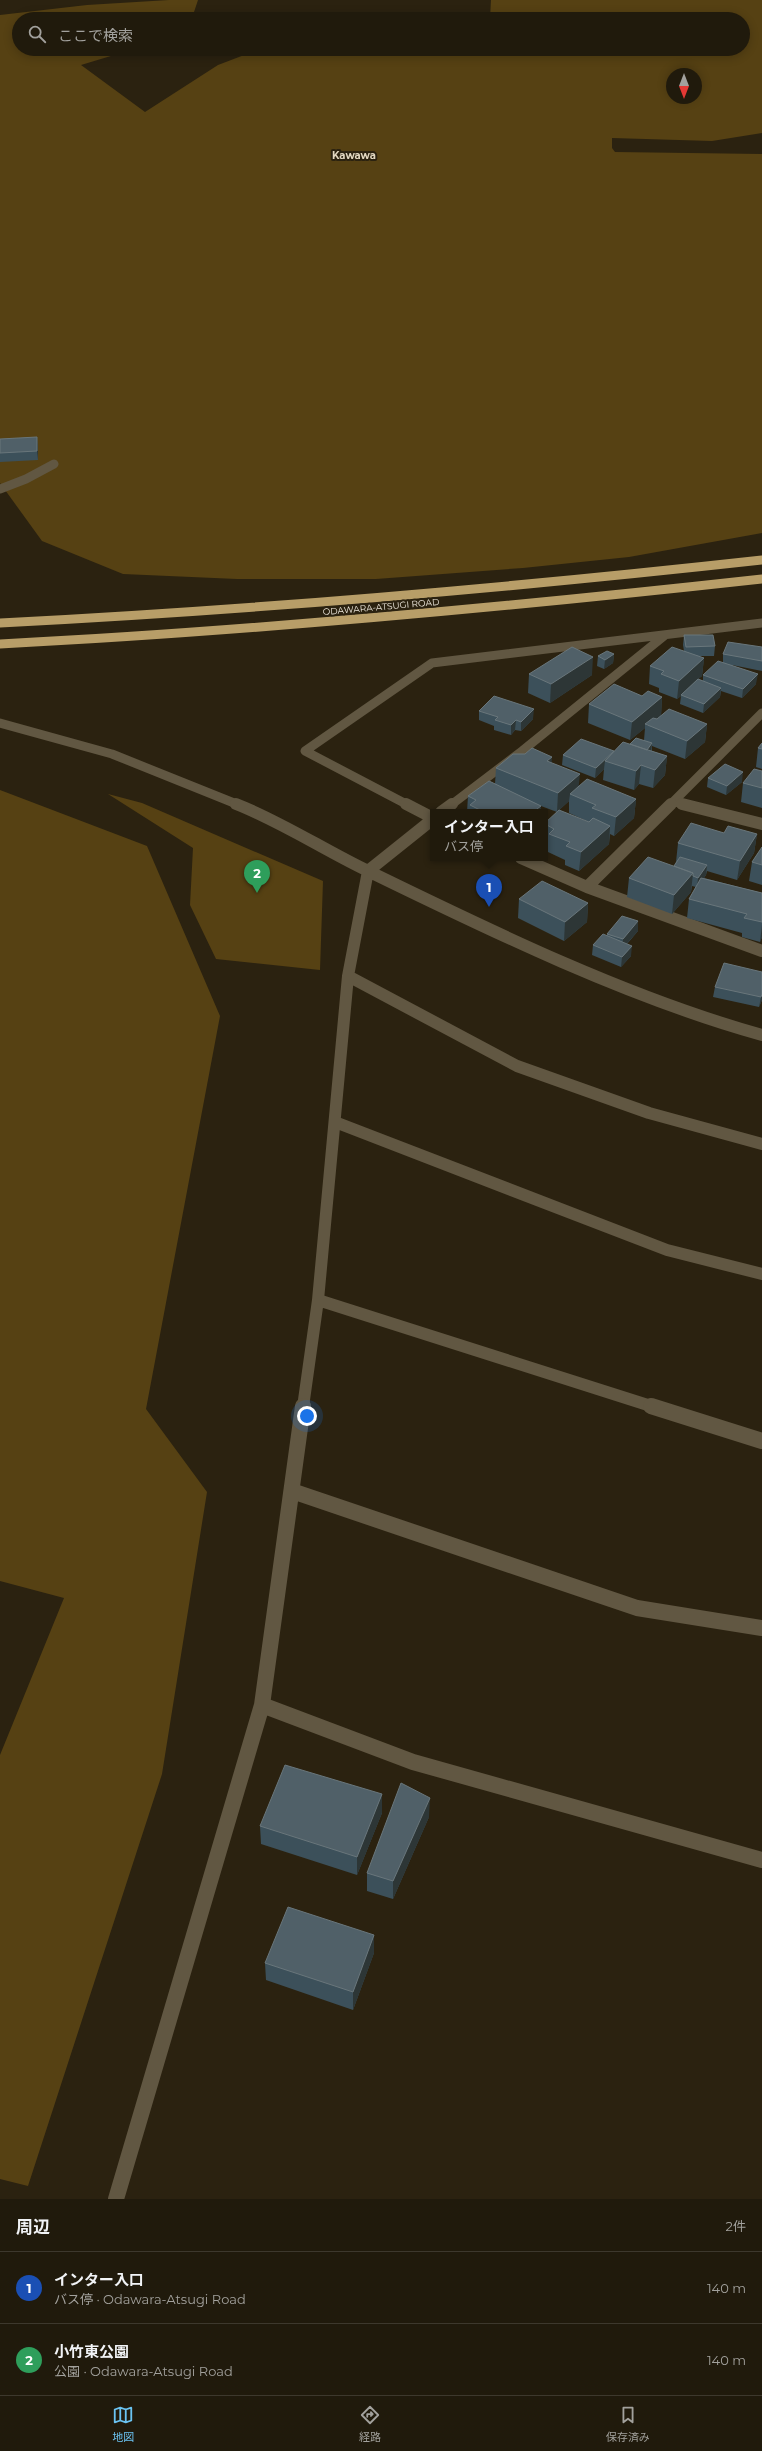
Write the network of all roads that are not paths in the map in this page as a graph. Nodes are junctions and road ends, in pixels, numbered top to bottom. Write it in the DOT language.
graph roads {
  1 [pos="54,464"];
  2 [pos="0,489"];
  3 [pos="762,560"];
  4 [pos="762,579"];
  5 [pos="0,623"];
  6 [pos="762,623"];
  7 [pos="664,636"];
  8 [pos="0,644"];
  9 [pos="762,713"];
  10 [pos="0,723"];
  11 [pos="757,724"];
  12 [pos="675,802"];
  13 [pos="445,809"];
  14 [pos="430,816"];
  15 [pos="430,820"];
  16 [pos="762,824"];
  17 [pos="528,861"];
  18 [pos="368,871"];
  19 [pos="587,887"];
  20 [pos="762,951"];
  21 [pos="348,976"];
  22 [pos="762,1035"];
  23 [pos="335,1122"];
  24 [pos="762,1144"];
  25 [pos="762,1274"];
  26 [pos="318,1300"];
  27 [pos="762,1440"];
  28 [pos="292,1491"];
  29 [pos="762,1628"];
  30 [pos="262,1706"];
  31 [pos="762,1860"];
  32 [pos="116,2199"];
  1 -- 2 [label="street"];
  3 -- 5 [label="highway, ODAWARA-ATSUGI ROAD"];
  4 -- 8 [label="highway, ODAWARA-ATSUGI ROAD"];
  6 -- 7 [label="street"];
  7 -- 13 [label="street"];
  7 -- 14 [label="street"];
  9 -- 11 [label="street"];
  10 -- 18 [label="street"];
  11 -- 12 [label="street"];
  12 -- 16 [label="street"];
  12 -- 19 [label="street"];
  15 -- 18 [label="street"];
  17 -- 19 [label="street"];
  18 -- 21 [label="street"];
  18 -- 22 [label="street"];
  19 -- 20 [label="street"];
  21 -- 23 [label="street"];
  21 -- 24 [label="street"];
  23 -- 25 [label="street"];
  23 -- 26 [label="street"];
  26 -- 27 [label="street"];
  26 -- 28 [label="street"];
  28 -- 29 [label="street"];
  28 -- 30 [label="street"];
  30 -- 31 [label="street"];
  30 -- 32 [label="street"];
}
